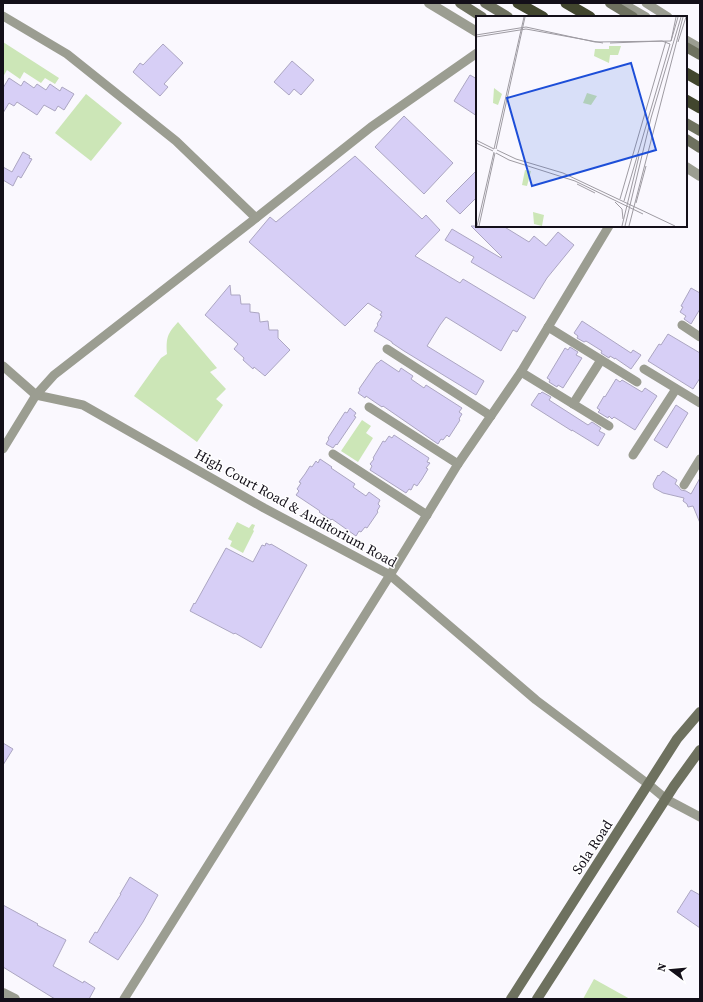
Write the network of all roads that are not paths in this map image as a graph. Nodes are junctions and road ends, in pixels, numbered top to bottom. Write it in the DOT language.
graph roads {
  1 [pos="429,3"];
  2 [pos="460,3"];
  3 [pos="485,3"];
  4 [pos="518,3"];
  5 [pos="566,3"];
  6 [pos="610,3"];
  7 [pos="622,3"];
  8 [pos="646,3"];
  9 [pos="3,16"];
  10 [pos="480,16"];
  11 [pos="506,16"];
  12 [pos="541,16"];
  13 [pos="588,16"];
  14 [pos="632,16"];
  15 [pos="644,16"];
  16 [pos="666,16"];
  17 [pos="476,31"];
  18 [pos="687,41"];
  19 [pos="687,48"];
  20 [pos="700,48"];
  21 [pos="476,54"];
  22 [pos="700,55"];
  23 [pos="687,74"];
  24 [pos="700,81"];
  25 [pos="687,101"];
  26 [pos="700,108"];
  27 [pos="687,124"];
  28 [pos="700,131"];
  29 [pos="687,140"];
  30 [pos="700,148"];
  31 [pos="687,168"];
  32 [pos="700,176"];
  33 [pos="256,218"];
  34 [pos="608,227"];
  35 [pos="682,326"];
  36 [pos="548,327"];
  37 [pos="700,337"];
  38 [pos="387,349"];
  39 [pos="601,360"];
  40 [pos="3,366"];
  41 [pos="644,369"];
  42 [pos="520,372"];
  43 [pos="637,382"];
  44 [pos="676,389"];
  45 [pos="36,394"];
  46 [pos="700,402"];
  47 [pos="573,404"];
  48 [pos="369,407"];
  49 [pos="491,416"];
  50 [pos="609,426"];
  51 [pos="3,450"];
  52 [pos="333,454"];
  53 [pos="632,455"];
  54 [pos="700,459"];
  55 [pos="458,464"];
  56 [pos="684,485"];
  57 [pos="426,515"];
  58 [pos="390,575"];
  59 [pos="700,712"];
  60 [pos="700,750"];
  61 [pos="648,784"];
  62 [pos="666,799"];
  63 [pos="700,818"];
  64 [pos="3,993"];
  65 [pos="15,999"];
  66 [pos="124,999"];
  67 [pos="511,999"];
  68 [pos="537,999"];
  1 -- 17 [label="street"];
  2 -- 10 [label="main road"];
  3 -- 11 [label="main road"];
  4 -- 12 [label="highway"];
  5 -- 13 [label="highway"];
  6 -- 14 [label="main road"];
  7 -- 15 [label="street"];
  8 -- 16 [label="street"];
  9 -- 33 [label="street"];
  18 -- 20 [label="street"];
  19 -- 22 [label="main road"];
  21 -- 33 [label="street"];
  23 -- 24 [label="highway"];
  25 -- 26 [label="highway"];
  27 -- 28 [label="main road"];
  29 -- 30 [label="main road"];
  31 -- 32 [label="street"];
  33 -- 45 [label="street"];
  34 -- 36 [label="street"];
  35 -- 37 [label="street"];
  36 -- 39 [label="street"];
  36 -- 42 [label="street"];
  38 -- 49 [label="street"];
  39 -- 43 [label="street"];
  39 -- 47 [label="street"];
  40 -- 45 [label="street, High Court Road & Auditorium Road"];
  41 -- 44 [label="street"];
  42 -- 47 [label="street"];
  42 -- 49 [label="street"];
  44 -- 46 [label="street"];
  44 -- 53 [label="street"];
  45 -- 51 [label="street"];
  45 -- 58 [label="street, High Court Road & Auditorium Road"];
  47 -- 50 [label="street"];
  48 -- 55 [label="street"];
  49 -- 55 [label="street"];
  52 -- 57 [label="street"];
  54 -- 56 [label="street"];
  55 -- 57 [label="street"];
  57 -- 58 [label="street"];
  58 -- 61 [label="street, High Court Road & Auditorium Road"];
  58 -- 66 [label="street"];
  59 -- 61 [label="main road, Sola Road"];
  60 -- 62 [label="main road"];
  61 -- 62 [label="street, High Court Road & Auditorium Road"];
  61 -- 67 [label="main road, Sola Road"];
  62 -- 63 [label="street, High Court Road & Auditorium Road"];
  62 -- 68 [label="main road"];
  64 -- 65 [label="street"];
}
